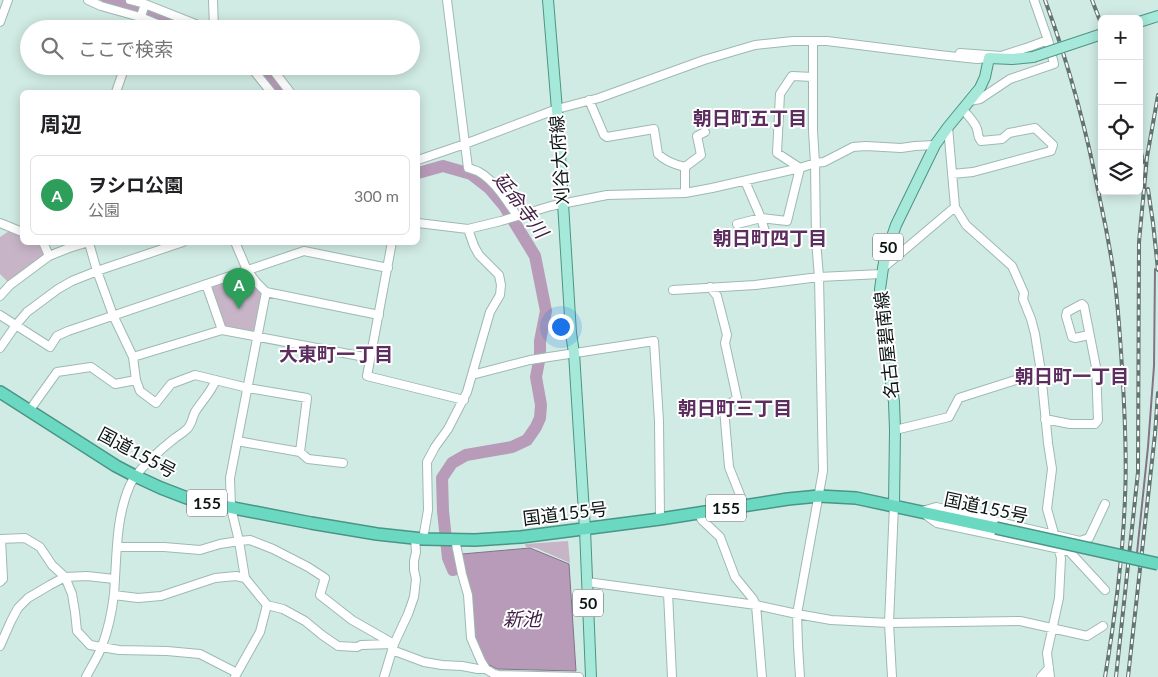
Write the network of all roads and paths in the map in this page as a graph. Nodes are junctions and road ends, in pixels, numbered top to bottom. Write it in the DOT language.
graph roads {
  1 [pos="8,0"];
  2 [pos="88,0"];
  3 [pos="130,0"];
  4 [pos="214,0"];
  5 [pos="447,0"];
  6 [pos="548,0"];
  7 [pos="1034,0"];
  8 [pos="144,4"];
  9 [pos="141,17"];
  10 [pos="1156,17"];
  11 [pos="140,20"];
  12 [pos="148,20"];
  13 [pos="185,20"];
  14 [pos="214,20"];
  15 [pos="1143,21"];
  16 [pos="0,22"];
  17 [pos="1098,35"];
  18 [pos="1048,40"];
  19 [pos="813,41"];
  20 [pos="938,55"];
  21 [pos="990,58"];
  22 [pos="121,75"];
  23 [pos="257,75"];
  24 [pos="277,75"];
  25 [pos="813,77"];
  26 [pos="117,90"];
  27 [pos="269,90"];
  28 [pos="288,90"];
  29 [pos="589,100"];
  30 [pos="970,101"];
  31 [pos="557,110"];
  32 [pos="962,110"];
  33 [pos="948,127"];
  34 [pos="705,132"];
  35 [pos="465,144"];
  36 [pos="935,145"];
  37 [pos="420,159"];
  38 [pos="815,163"];
  39 [pos="685,167"];
  40 [pos="800,168"];
  41 [pos="952,174"];
  42 [pos="745,181"];
  43 [pos="685,193"];
  44 [pos="563,203"];
  45 [pos="955,207"];
  46 [pos="517,216"];
  47 [pos="761,218"];
  48 [pos="420,222"];
  49 [pos="0,223"];
  50 [pos="737,224"];
  51 [pos="468,229"];
  52 [pos="20,231"];
  53 [pos="768,242"];
  54 [pos="44,245"];
  55 [pos="81,245"];
  56 [pos="90,245"];
  57 [pos="173,245"];
  58 [pos="237,245"];
  59 [pos="305,245"];
  60 [pos="392,245"];
  61 [pos="304,251"];
  62 [pos="50,256"];
  63 [pos="388,268"];
  64 [pos="247,270"];
  65 [pos="97,271"];
  66 [pos="882,271"];
  67 [pos="819,277"];
  68 [pos="206,284"];
  69 [pos="710,287"];
  70 [pos="673,290"];
  71 [pos="266,292"];
  72 [pos="0,296"];
  73 [pos="0,315"];
  74 [pos="113,315"];
  75 [pos="379,315"];
  76 [pos="16,325"];
  77 [pos="222,330"];
  78 [pos="1089,335"];
  79 [pos="257,337"];
  80 [pos="0,348"];
  81 [pos="574,353"];
  82 [pos="133,357"];
  83 [pos="370,358"];
  84 [pos="1041,372"];
  85 [pos="472,375"];
  86 [pos="136,380"];
  87 [pos="216,380"];
  88 [pos="248,388"];
  89 [pos="0,392"];
  90 [pos="464,400"];
  91 [pos="29,411"];
  92 [pos="1045,419"];
  93 [pos="895,430"];
  94 [pos="237,441"];
  95 [pos="300,452"];
  96 [pos="343,463"];
  97 [pos="135,476"];
  98 [pos="819,496"];
  99 [pos="1105,504"];
  100 [pos="894,505"];
  101 [pos="744,506"];
  102 [pos="231,508"];
  103 [pos="920,511"];
  104 [pos="698,513"];
  105 [pos="660,519"];
  106 [pos="585,529"];
  107 [pos="1054,534"];
  108 [pos="419,538"];
  109 [pos="0,539"];
  110 [pos="454,539"];
  111 [pos="240,541"];
  112 [pos="117,547"];
  113 [pos="1058,548"];
  114 [pos="1158,564"];
  115 [pos="65,577"];
  116 [pos="114,578"];
  117 [pos="245,578"];
  118 [pos="0,582"];
  119 [pos="587,582"];
  120 [pos="1105,590"];
  121 [pos="668,593"];
  122 [pos="114,595"];
  123 [pos="756,605"];
  124 [pos="267,606"];
  125 [pos="798,614"];
  126 [pos="889,623"];
  127 [pos="1103,626"];
  128 [pos="1052,627"];
  129 [pos="0,646"];
  130 [pos="393,647"];
  131 [pos="101,648"];
  132 [pos="486,668"];
  133 [pos="1050,673"];
  134 [pos="236,675"];
  135 [pos="498,676"];
  136 [pos="86,677"];
  137 [pos="384,677"];
  138 [pos="578,677"];
  139 [pos="591,677"];
  140 [pos="672,677"];
  141 [pos="762,677"];
  142 [pos="800,677"];
  143 [pos="892,677"];
  144 [pos="1041,677"];
  1 -- 16 [label="street"];
  2 -- 9 [label="street"];
  3 -- 8 [label="street"];
  4 -- 14 [label="street"];
  5 -- 35 [label="street"];
  6 -- 31 [label="main road, 刈谷大府線"];
  7 -- 18 [label="street"];
  8 -- 9 [label="street"];
  8 -- 13 [label="street"];
  9 -- 11 [label="street"];
  9 -- 12 [label="street"];
  10 -- 15 [label="main road"];
  17 -- 21 [label="main road, bridge"];
  18 -- 20 [label="street"];
  18 -- 30 [label="street"];
  19 -- 20 [label="street"];
  19 -- 25 [label="street"];
  19 -- 29 [label="street"];
  20 -- 21 [label="street"];
  21 -- 30 [label="main road, 名古屋碧南線 / 50"];
  22 -- 26 [label="street"];
  23 -- 27 [label="street"];
  24 -- 28 [label="street"];
  25 -- 38 [label="street"];
  25 -- 40 [label="street"];
  29 -- 31 [label="street"];
  29 -- 39 [label="street"];
  30 -- 32 [label="main road, 名古屋碧南線 / 50"];
  31 -- 35 [label="street"];
  31 -- 44 [label="main road, 刈谷大府線"];
  32 -- 33 [label="main road, 名古屋碧南線 / 50"];
  32 -- 41 [label="street"];
  33 -- 36 [label="main road, 名古屋碧南線 / 50"];
  33 -- 41 [label="street"];
  34 -- 39 [label="street"];
  35 -- 37 [label="street"];
  35 -- 46 [label="street"];
  36 -- 38 [label="street"];
  36 -- 66 [label="main road, 名古屋碧南線 / 50"];
  38 -- 40 [label="street"];
  38 -- 67 [label="street"];
  39 -- 43 [label="street"];
  40 -- 42 [label="street"];
  40 -- 47 [label="street"];
  41 -- 45 [label="street"];
  42 -- 43 [label="street"];
  42 -- 47 [label="street"];
  43 -- 44 [label="street"];
  44 -- 46 [label="street"];
  44 -- 81 [label="main road, 刈谷大府線"];
  45 -- 66 [label="street"];
  45 -- 84 [label="street"];
  46 -- 51 [label="street"];
  47 -- 50 [label="street"];
  47 -- 53 [label="street"];
  48 -- 51 [label="street"];
  49 -- 52 [label="street"];
  51 -- 85 [label="street"];
  54 -- 62 [label="street"];
  55 -- 62 [label="street"];
  56 -- 65 [label="street"];
  57 -- 65 [label="street"];
  58 -- 64 [label="street"];
  59 -- 61 [label="street"];
  60 -- 63 [label="street"];
  61 -- 63 [label="street"];
  61 -- 64 [label="street"];
  62 -- 72 [label="street"];
  63 -- 75 [label="street"];
  64 -- 68 [label="street"];
  64 -- 71 [label="street"];
  65 -- 74 [label="street"];
  65 -- 76 [label="street"];
  66 -- 67 [label="street"];
  66 -- 93 [label="main road, 名古屋碧南線 / 50"];
  67 -- 69 [label="street"];
  67 -- 98 [label="street"];
  68 -- 74 [label="street"];
  68 -- 77 [label="street"];
  69 -- 70 [label="street"];
  69 -- 101 [label="street"];
  71 -- 75 [label="street"];
  71 -- 79 [label="street"];
  73 -- 76 [label="street"];
  74 -- 76 [label="street"];
  74 -- 82 [label="street"];
  75 -- 83 [label="street"];
  76 -- 80 [label="street"];
  77 -- 79 [label="street"];
  77 -- 82 [label="street"];
  78 -- 92 [label="street"];
  79 -- 83 [label="street"];
  79 -- 88 [label="street"];
  81 -- 85 [label="street"];
  81 -- 105 [label="street"];
  81 -- 106 [label="main road, 刈谷大府線"];
  82 -- 86 [label="street"];
  83 -- 90 [label="street"];
  84 -- 92 [label="street"];
  84 -- 93 [label="street"];
  85 -- 90 [label="street"];
  86 -- 87 [label="street"];
  86 -- 91 [label="street"];
  87 -- 88 [label="street"];
  87 -- 97 [label="street"];
  88 -- 94 [label="street"];
  88 -- 95 [label="street"];
  89 -- 91 [label="highway, 国道155号 / 155"];
  90 -- 108 [label="street"];
  91 -- 97 [label="highway, 国道155号 / 155"];
  92 -- 107 [label="street"];
  93 -- 100 [label="main road, 名古屋碧南線 / 50"];
  94 -- 95 [label="street"];
  94 -- 102 [label="street"];
  95 -- 96 [label="street"];
  97 -- 102 [label="highway, 国道155号 / 155"];
  97 -- 112 [label="street"];
  98 -- 100 [label="highway, 国道155号 / 155"];
  98 -- 101 [label="highway, 国道155号 / 155"];
  98 -- 125 [label="street"];
  99 -- 107 [label="street"];
  100 -- 103 [label="highway, 国道155号 / 155"];
  100 -- 126 [label="street"];
  101 -- 104 [label="highway, 国道155号 / 155"];
  102 -- 108 [label="highway, 国道155号 / 155"];
  102 -- 111 [label="street"];
  103 -- 107 [label="street"];
  103 -- 113 [label="street"];
  103 -- 114 [label="highway, 国道155号 / 155, bridge"];
  104 -- 105 [label="highway, 国道155号 / 155"];
  104 -- 123 [label="street"];
  105 -- 106 [label="highway, 国道155号 / 155"];
  106 -- 110 [label="highway, 国道155号 / 155"];
  106 -- 119 [label="main road, 50"];
  107 -- 113 [label="street"];
  108 -- 110 [label="highway, 国道155号 / 155"];
  108 -- 130 [label="street"];
  109 -- 115 [label="street"];
  109 -- 118 [label="street"];
  110 -- 132 [label="street"];
  111 -- 112 [label="street"];
  111 -- 117 [label="street"];
  111 -- 130 [label="street"];
  112 -- 116 [label="street"];
  113 -- 120 [label="street"];
  113 -- 128 [label="street"];
  115 -- 116 [label="street"];
  115 -- 129 [label="street"];
  115 -- 131 [label="street"];
  116 -- 122 [label="street"];
  117 -- 122 [label="street"];
  117 -- 124 [label="street"];
  119 -- 121 [label="street"];
  119 -- 139 [label="main road, 50"];
  121 -- 123 [label="street"];
  121 -- 140 [label="street"];
  122 -- 131 [label="street"];
  123 -- 125 [label="street"];
  123 -- 141 [label="street"];
  124 -- 130 [label="street"];
  124 -- 134 [label="street"];
  125 -- 126 [label="street"];
  125 -- 142 [label="street"];
  126 -- 128 [label="street"];
  126 -- 143 [label="street"];
  127 -- 128 [label="street"];
  128 -- 133 [label="street"];
  130 -- 132 [label="street"];
  130 -- 137 [label="street"];
  131 -- 134 [label="street"];
  131 -- 136 [label="street"];
  132 -- 135 [label="street"];
  133 -- 144 [label="street"];
  135 -- 138 [label="street"];
}
